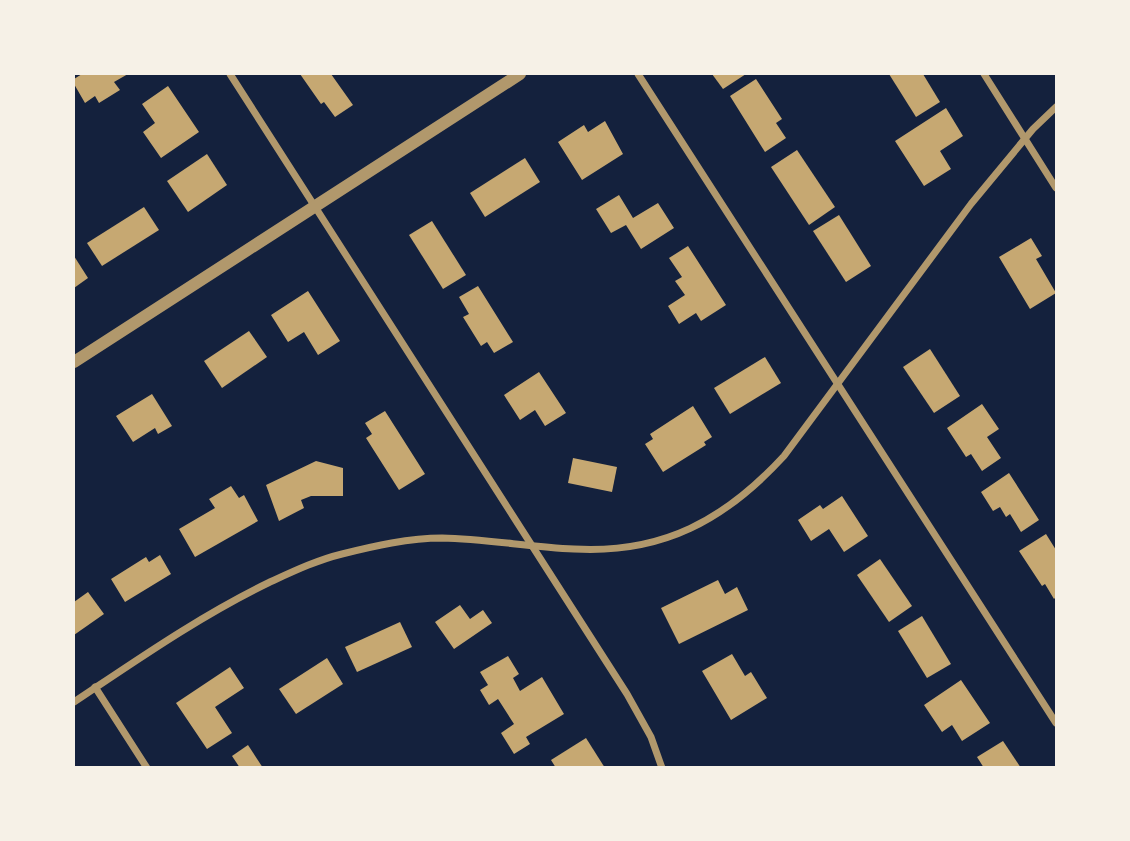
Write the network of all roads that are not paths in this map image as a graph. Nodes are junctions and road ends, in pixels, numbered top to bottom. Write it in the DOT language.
graph roads {
  1 [pos="230,74"];
  2 [pos="520,74"];
  3 [pos="638,74"];
  4 [pos="984,74"];
  5 [pos="1056,107"];
  6 [pos="1026,139"];
  7 [pos="1056,188"];
  8 [pos="314,206"];
  9 [pos="74,362"];
  10 [pos="838,384"];
  11 [pos="532,545"];
  12 [pos="95,687"];
  13 [pos="74,702"];
  14 [pos="1056,723"];
  15 [pos="147,768"];
  16 [pos="662,768"];
  1 -- 8 [label="street"];
  2 -- 8 [label="street"];
  3 -- 10 [label="street"];
  4 -- 6 [label="street"];
  5 -- 6 [label="street"];
  6 -- 7 [label="street"];
  6 -- 10 [label="street"];
  8 -- 9 [label="street"];
  8 -- 11 [label="street"];
  10 -- 11 [label="street"];
  10 -- 14 [label="street"];
  11 -- 12 [label="street"];
  11 -- 16 [label="street"];
  12 -- 13 [label="street"];
  12 -- 15 [label="street"];
}
